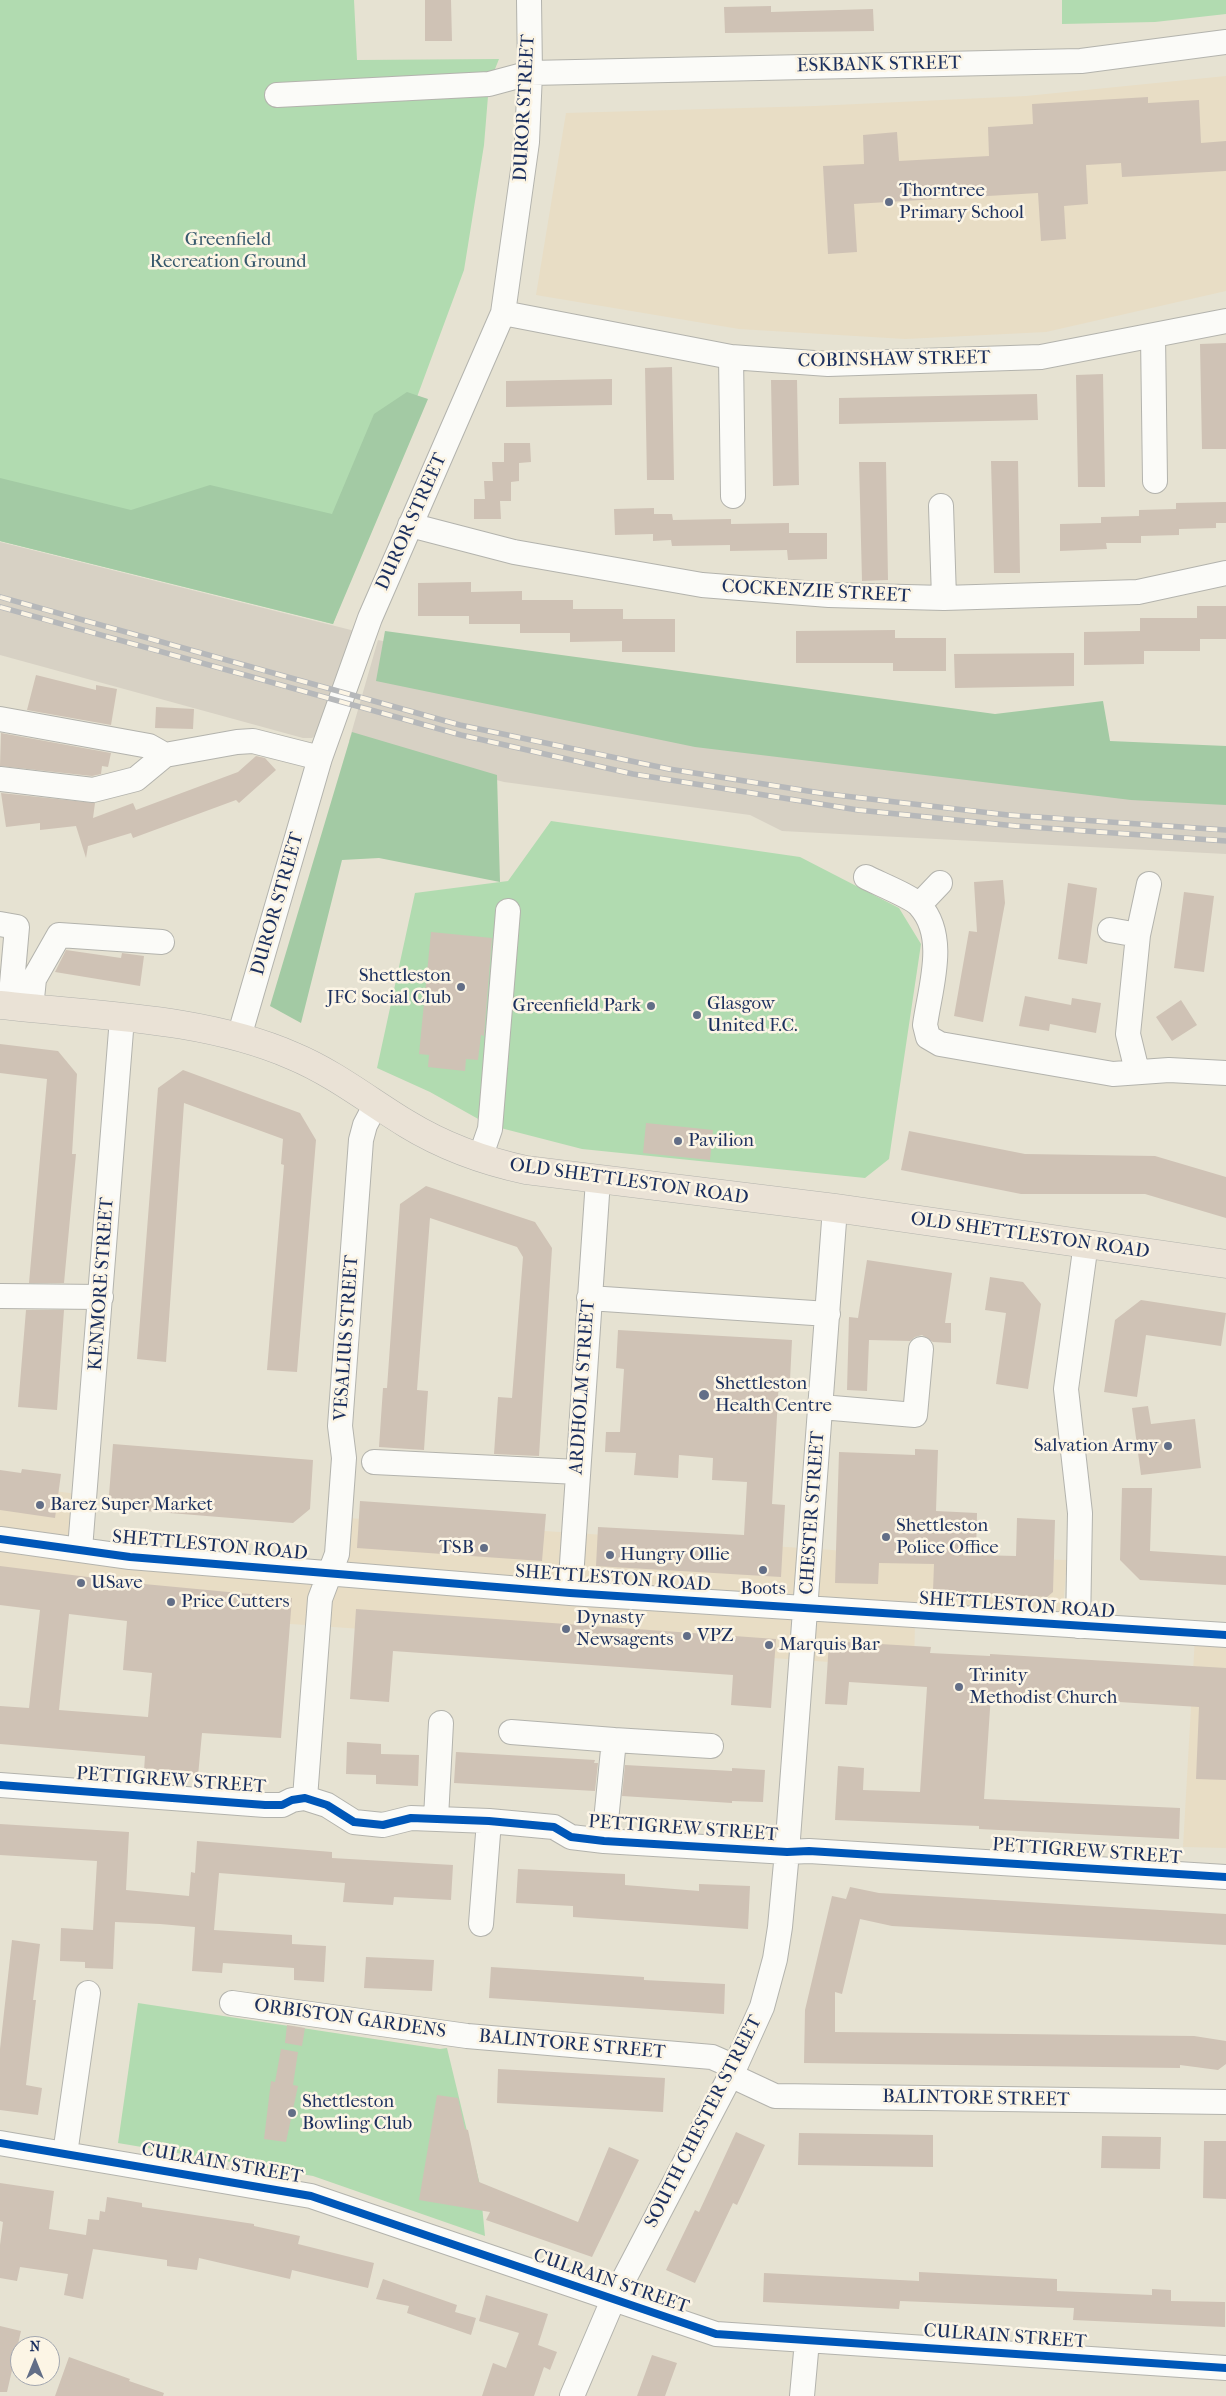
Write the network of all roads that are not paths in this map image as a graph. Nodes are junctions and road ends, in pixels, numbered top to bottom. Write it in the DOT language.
graph roads {
  1 [pos="530,0"];
  2 [pos="1226,42"];
  3 [pos="530,73"];
  4 [pos="277,95"];
  5 [pos="503,313"];
  6 [pos="1226,321"];
  7 [pos="1154,336"];
  8 [pos="731,357"];
  9 [pos="1155,482"];
  10 [pos="733,496"];
  11 [pos="941,506"];
  12 [pos="410,525"];
  13 [pos="1226,573"];
  14 [pos="944,598"];
  15 [pos="0,719"];
  16 [pos="165,755"];
  17 [pos="320,758"];
  18 [pos="0,779"];
  19 [pos="866,878"];
  20 [pos="940,883"];
  21 [pos="1149,884"];
  22 [pos="920,904"];
  23 [pos="508,911"];
  24 [pos="0,924"];
  25 [pos="1110,930"];
  26 [pos="1138,935"];
  27 [pos="162,942"];
  28 [pos="14,1006"];
  29 [pos="122,1018"];
  30 [pos="240,1037"];
  31 [pos="1137,1071"];
  32 [pos="1226,1072"];
  33 [pos="376,1104"];
  34 [pos="480,1158"];
  35 [pos="598,1180"];
  36 [pos="835,1208"];
  37 [pos="1086,1243"];
  38 [pos="1226,1264"];
  39 [pos="0,1296"];
  40 [pos="101,1297"];
  41 [pos="589,1298"];
  42 [pos="828,1314"];
  43 [pos="921,1349"];
  44 [pos="821,1407"];
  45 [pos="374,1462"];
  46 [pos="578,1472"];
  47 [pos="0,1539"];
  48 [pos="80,1549"];
  49 [pos="329,1573"];
  50 [pos="570,1593"];
  51 [pos="805,1608"];
  52 [pos="1078,1626"];
  53 [pos="1226,1635"];
  54 [pos="441,1723"];
  55 [pos="512,1732"];
  56 [pos="614,1740"];
  57 [pos="711,1746"];
  58 [pos="0,1785"];
  59 [pos="305,1798"];
  60 [pos="436,1818"];
  61 [pos="489,1821"];
  62 [pos="604,1841"];
  63 [pos="787,1852"];
  64 [pos="1226,1877"];
  65 [pos="481,1924"];
  66 [pos="88,1993"];
  67 [pos="232,2003"];
  68 [pos="467,2036"];
  69 [pos="733,2071"];
  70 [pos="1226,2102"];
  71 [pos="0,2143"];
  72 [pos="65,2154"];
  73 [pos="613,2300"];
  74 [pos="807,2341"];
  75 [pos="1226,2368"];
  76 [pos="572,2396"];
  77 [pos="802,2396"];
  1 -- 3 [label="street, DUROR STREET"];
  2 -- 3 [label="street, ESKBANK STREET"];
  3 -- 4 [label="street, ESKBANK STREET"];
  3 -- 5 [label="street, DUROR STREET"];
  5 -- 8 [label="street, COBINSHAW STREET"];
  5 -- 12 [label="street, DUROR STREET"];
  6 -- 7 [label="street, COBINSHAW STREET"];
  7 -- 8 [label="street, COBINSHAW STREET"];
  7 -- 9 [label="street"];
  8 -- 10 [label="street"];
  11 -- 14 [label="street"];
  12 -- 14 [label="street, COCKENZIE STREET"];
  12 -- 17 [label="street, DUROR STREET"];
  13 -- 14 [label="street, COCKENZIE STREET"];
  15 -- 16 [label="street"];
  16 -- 17 [label="street"];
  16 -- 18 [label="street"];
  17 -- 30 [label="street, DUROR STREET"];
  19 -- 22 [label="street"];
  20 -- 22 [label="street"];
  21 -- 26 [label="street"];
  22 -- 31 [label="street"];
  23 -- 34 [label="street"];
  24 -- 28 [label="street"];
  25 -- 26 [label="street"];
  26 -- 31 [label="street"];
  27 -- 28 [label="street"];
  28 -- 29 [label="main road, OLD SHETTLESTON ROAD"];
  29 -- 30 [label="main road, OLD SHETTLESTON ROAD"];
  29 -- 40 [label="street, KENMORE STREET"];
  30 -- 33 [label="main road, OLD SHETTLESTON ROAD"];
  31 -- 32 [label="street"];
  33 -- 34 [label="main road, OLD SHETTLESTON ROAD"];
  33 -- 49 [label="street, VESALIUS STREET"];
  34 -- 35 [label="main road, OLD SHETTLESTON ROAD"];
  35 -- 36 [label="main road, OLD SHETTLESTON ROAD"];
  35 -- 41 [label="street, ARDHOLM STREET"];
  36 -- 37 [label="main road, OLD SHETTLESTON ROAD"];
  36 -- 42 [label="street, CHESTER STREET"];
  37 -- 38 [label="main road, OLD SHETTLESTON ROAD"];
  37 -- 52 [label="street"];
  39 -- 40 [label="street"];
  40 -- 48 [label="street, KENMORE STREET"];
  41 -- 42 [label="street"];
  41 -- 46 [label="street, ARDHOLM STREET"];
  42 -- 44 [label="street, CHESTER STREET"];
  43 -- 44 [label="street"];
  44 -- 51 [label="street, CHESTER STREET"];
  45 -- 46 [label="street"];
  46 -- 50 [label="street, ARDHOLM STREET"];
  47 -- 48 [label="street, SHETTLESTON ROAD"];
  48 -- 49 [label="street, SHETTLESTON ROAD"];
  49 -- 50 [label="street, SHETTLESTON ROAD"];
  49 -- 59 [label="street, VESALIUS STREET"];
  50 -- 51 [label="street, SHETTLESTON ROAD"];
  51 -- 52 [label="street, SHETTLESTON ROAD"];
  51 -- 63 [label="street, SOUTH CHESTER STREET"];
  52 -- 53 [label="street, SHETTLESTON ROAD"];
  54 -- 60 [label="street"];
  55 -- 56 [label="street"];
  56 -- 57 [label="street"];
  56 -- 62 [label="street"];
  58 -- 59 [label="street, PETTIGREW STREET"];
  59 -- 60 [label="street, PETTIGREW STREET"];
  60 -- 61 [label="street, PETTIGREW STREET"];
  61 -- 62 [label="street, PETTIGREW STREET"];
  61 -- 65 [label="street"];
  62 -- 63 [label="street, PETTIGREW STREET"];
  63 -- 64 [label="street, PETTIGREW STREET"];
  63 -- 69 [label="street, SOUTH CHESTER STREET"];
  66 -- 72 [label="street"];
  67 -- 68 [label="street, ORBISTON GARDENS"];
  68 -- 69 [label="street, BALINTORE STREET"];
  69 -- 70 [label="street, BALINTORE STREET"];
  69 -- 73 [label="street, SOUTH CHESTER STREET"];
  71 -- 72 [label="street, CULRAIN STREET"];
  72 -- 73 [label="street, CULRAIN STREET"];
  73 -- 74 [label="street, CULRAIN STREET"];
  73 -- 76 [label="street, SOUTH CHESTER STREET"];
  74 -- 75 [label="street, CULRAIN STREET"];
  74 -- 77 [label="street"];
}
